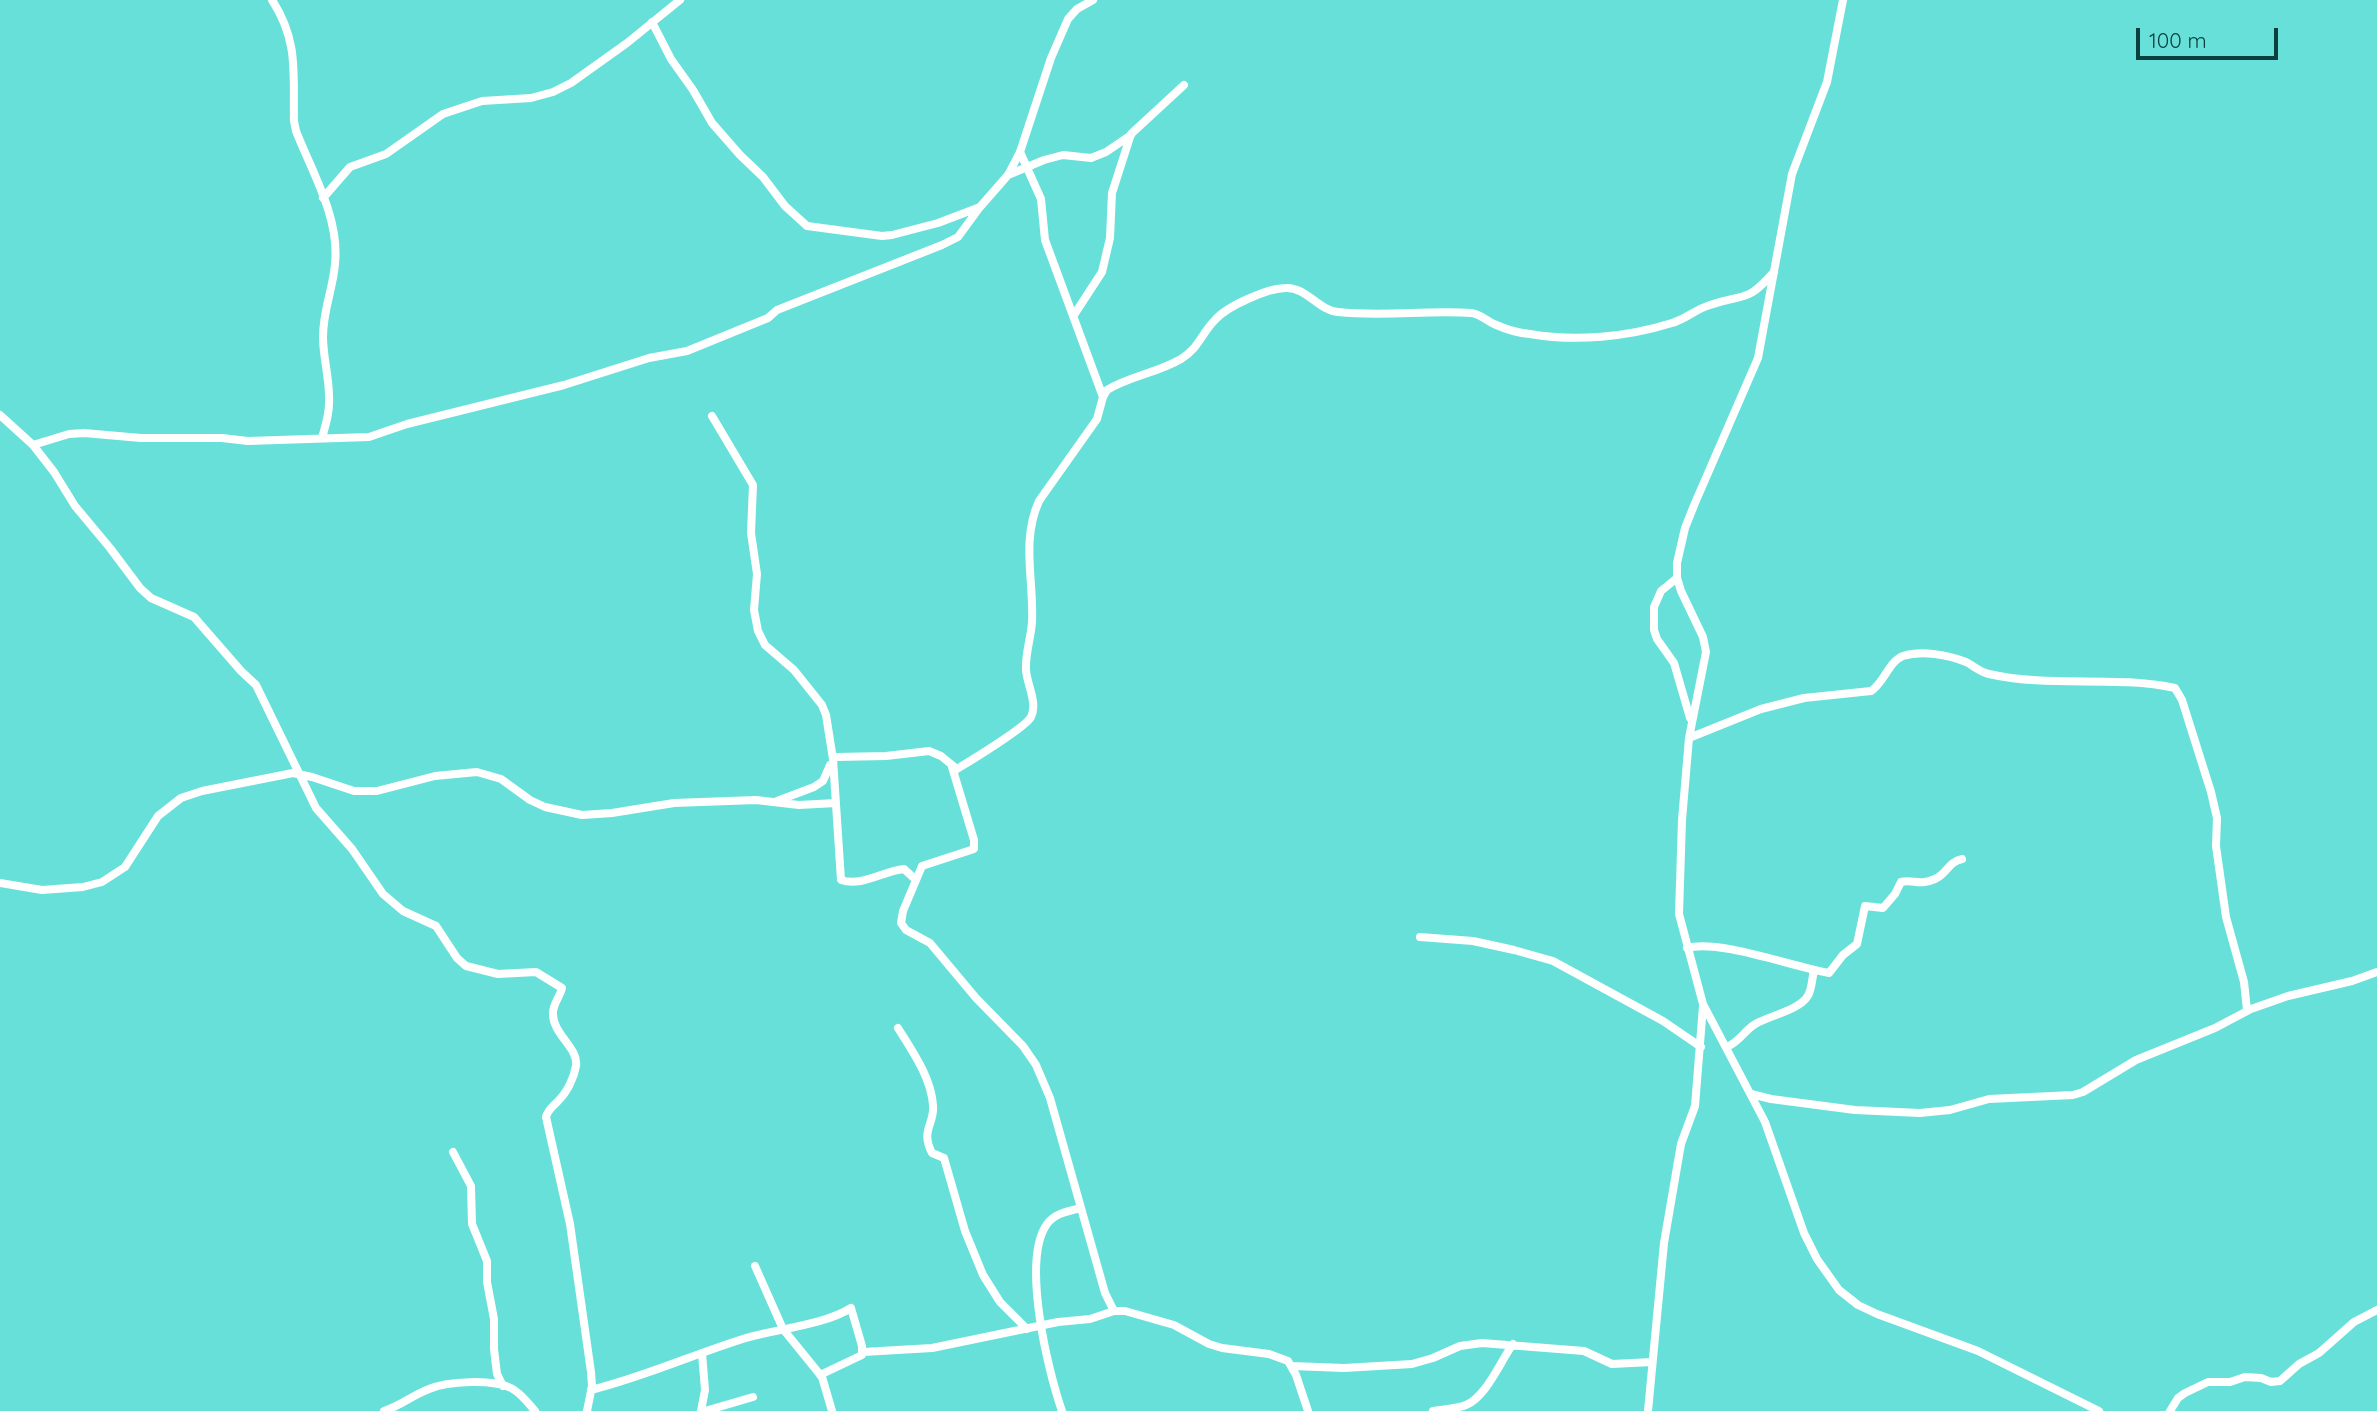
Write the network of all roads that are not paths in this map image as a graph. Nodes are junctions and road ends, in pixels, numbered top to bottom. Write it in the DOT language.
graph roads {
  1 [pos="272,0"];
  2 [pos="680,0"];
  3 [pos="1093,0"];
  4 [pos="1843,0"];
  5 [pos="652,22"];
  6 [pos="1184,85"];
  7 [pos="1131,134"];
  8 [pos="1020,152"];
  9 [pos="1027,168"];
  10 [pos="1008,175"];
  11 [pos="323,198"];
  12 [pos="980,206"];
  13 [pos="1773,272"];
  14 [pos="1074,315"];
  15 [pos="1103,397"];
  16 [pos="0,415"];
  17 [pos="712,416"];
  18 [pos="322,438"];
  19 [pos="33,445"];
  20 [pos="1677,578"];
  21 [pos="1691,721"];
  22 [pos="1689,738"];
  23 [pos="832,761"];
  24 [pos="952,768"];
  25 [pos="300,773"];
  26 [pos="776,802"];
  27 [pos="836,803"];
  28 [pos="1962,859"];
  29 [pos="916,880"];
  30 [pos="0,884"];
  31 [pos="1420,937"];
  32 [pos="1687,948"];
  33 [pos="1814,970"];
  34 [pos="2377,971"];
  35 [pos="1703,1004"];
  36 [pos="2247,1010"];
  37 [pos="898,1028"];
  38 [pos="1718,1032"];
  39 [pos="1701,1035"];
  40 [pos="1727,1046"];
  41 [pos="1700,1047"];
  42 [pos="1751,1094"];
  43 [pos="453,1152"];
  44 [pos="1081,1208"];
  45 [pos="755,1266"];
  46 [pos="2377,1310"];
  47 [pos="1114,1311"];
  48 [pos="1040,1327"];
  49 [pos="783,1329"];
  50 [pos="1027,1329"];
  51 [pos="1513,1344"];
  52 [pos="863,1352"];
  53 [pos="702,1353"];
  54 [pos="1652,1362"];
  55 [pos="1292,1366"];
  56 [pos="820,1375"];
  57 [pos="503,1386"];
  58 [pos="591,1390"];
  59 [pos="753,1397"];
  60 [pos="384,1411"];
  61 [pos="535,1411"];
  62 [pos="586,1411"];
  63 [pos="703,1411"];
  64 [pos="832,1411"];
  65 [pos="1062,1411"];
  66 [pos="1308,1411"];
  67 [pos="1433,1411"];
  68 [pos="1648,1411"];
  69 [pos="2099,1411"];
  70 [pos="2170,1411"];
  1 -- 11 [label="street"];
  2 -- 5 [label="street"];
  3 -- 8 [label="street"];
  4 -- 13 [label="street"];
  5 -- 11 [label="street"];
  5 -- 12 [label="street"];
  6 -- 7 [label="street"];
  7 -- 9 [label="street"];
  7 -- 14 [label="street"];
  8 -- 9 [label="street"];
  8 -- 10 [label="street"];
  9 -- 10 [label="street"];
  9 -- 14 [label="street"];
  10 -- 12 [label="street"];
  11 -- 18 [label="street"];
  12 -- 18 [label="street"];
  13 -- 15 [label="street"];
  13 -- 20 [label="street"];
  14 -- 15 [label="street"];
  15 -- 24 [label="street"];
  16 -- 19 [label="street"];
  17 -- 23 [label="street"];
  18 -- 19 [label="street"];
  19 -- 25 [label="street"];
  20 -- 21 [label="street"];
  20 -- 21 [label="street"];
  21 -- 22 [label="street"];
  22 -- 32 [label="street"];
  22 -- 36 [label="street"];
  23 -- 24 [label="street"];
  23 -- 26 [label="street"];
  23 -- 27 [label="street"];
  24 -- 29 [label="street"];
  25 -- 26 [label="street"];
  25 -- 30 [label="street"];
  25 -- 58 [label="street"];
  26 -- 27 [label="street"];
  27 -- 29 [label="street"];
  28 -- 33 [label="street"];
  29 -- 44 [label="street"];
  31 -- 41 [label="street"];
  32 -- 33 [label="street"];
  32 -- 35 [label="street"];
  33 -- 40 [label="street"];
  34 -- 36 [label="street"];
  35 -- 38 [label="street"];
  35 -- 39 [label="street"];
  36 -- 42 [label="street"];
  37 -- 50 [label="street"];
  38 -- 39 [label="street"];
  38 -- 40 [label="street"];
  39 -- 41 [label="street"];
  40 -- 42 [label="street"];
  41 -- 54 [label="street"];
  42 -- 69 [label="street"];
  43 -- 57 [label="street"];
  44 -- 47 [label="street"];
  44 -- 48 [label="street"];
  45 -- 49 [label="street"];
  46 -- 70 [label="street"];
  47 -- 48 [label="street"];
  47 -- 55 [label="street"];
  48 -- 50 [label="street"];
  48 -- 65 [label="street"];
  49 -- 52 [label="street"];
  49 -- 53 [label="street"];
  49 -- 56 [label="street"];
  50 -- 52 [label="street"];
  51 -- 54 [label="street"];
  51 -- 55 [label="street"];
  51 -- 67 [label="street"];
  52 -- 56 [label="street"];
  53 -- 58 [label="street"];
  53 -- 63 [label="street"];
  54 -- 68 [label="street"];
  55 -- 66 [label="street"];
  56 -- 64 [label="street"];
  57 -- 60 [label="street"];
  57 -- 61 [label="street"];
  58 -- 62 [label="street"];
  59 -- 63 [label="street"];
}
